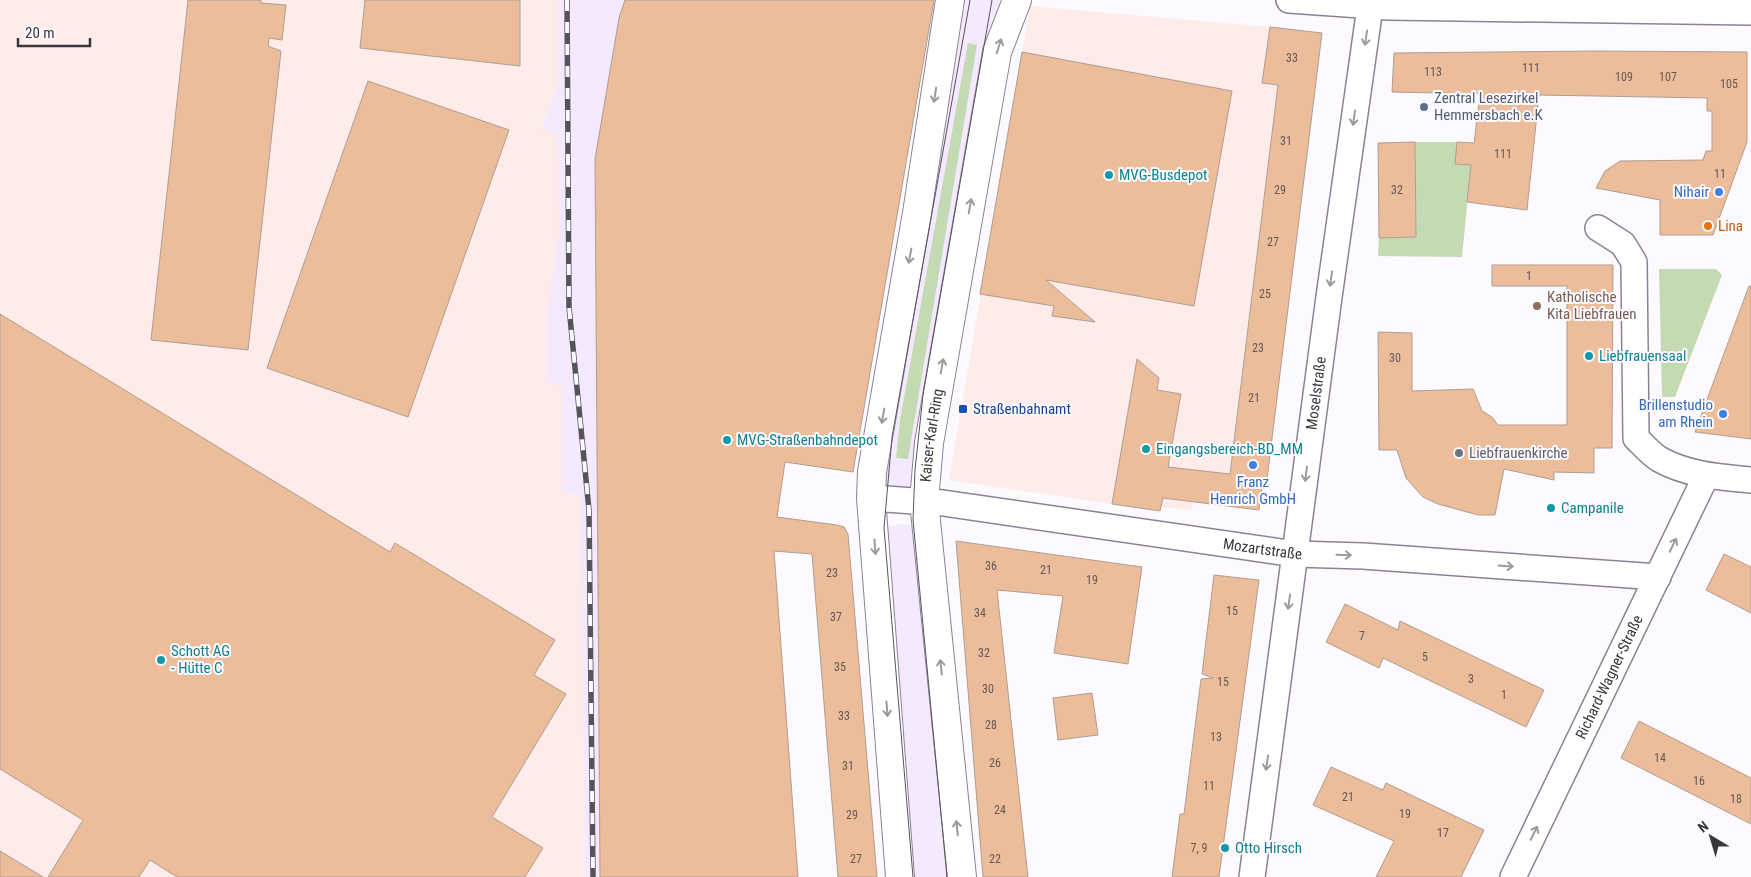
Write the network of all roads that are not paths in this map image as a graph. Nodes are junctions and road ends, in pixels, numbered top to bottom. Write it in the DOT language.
graph roads {
  1 [pos="950,0"];
  2 [pos="1017,0"];
  3 [pos="1289,0"];
  4 [pos="1370,3"];
  5 [pos="1751,12"];
  6 [pos="1598,228"];
  7 [pos="1706,476"];
  8 [pos="1751,480"];
  9 [pos="871,498"];
  10 [pos="924,501"];
  11 [pos="1295,554"];
  12 [pos="1658,577"];
  13 [pos="900,877"];
  14 [pos="962,877"];
  15 [pos="1252,877"];
  16 [pos="1513,877"];
  1 -- 9 [label="street, one-way"];
  10 -- 2 [label="street, Kaiser-Karl-Ring, one-way"];
  3 -- 4 [label="street"];
  4 -- 5 [label="street"];
  4 -- 11 [label="street, Moselstraße, one-way"];
  6 -- 7 [label="street"];
  7 -- 8 [label="street"];
  12 -- 7 [label="street, Richard-Wagner-Straße, one-way"];
  9 -- 10 [label="street, Mozartstraße"];
  9 -- 13 [label="street, one-way"];
  10 -- 11 [label="street, Mozartstraße"];
  14 -- 10 [label="street, Kaiser-Karl-Ring, one-way"];
  11 -- 12 [label="street, Mozartstraße, one-way"];
  11 -- 15 [label="street, Moselstraße, one-way"];
  16 -- 12 [label="street, Richard-Wagner-Straße, one-way"];
}
